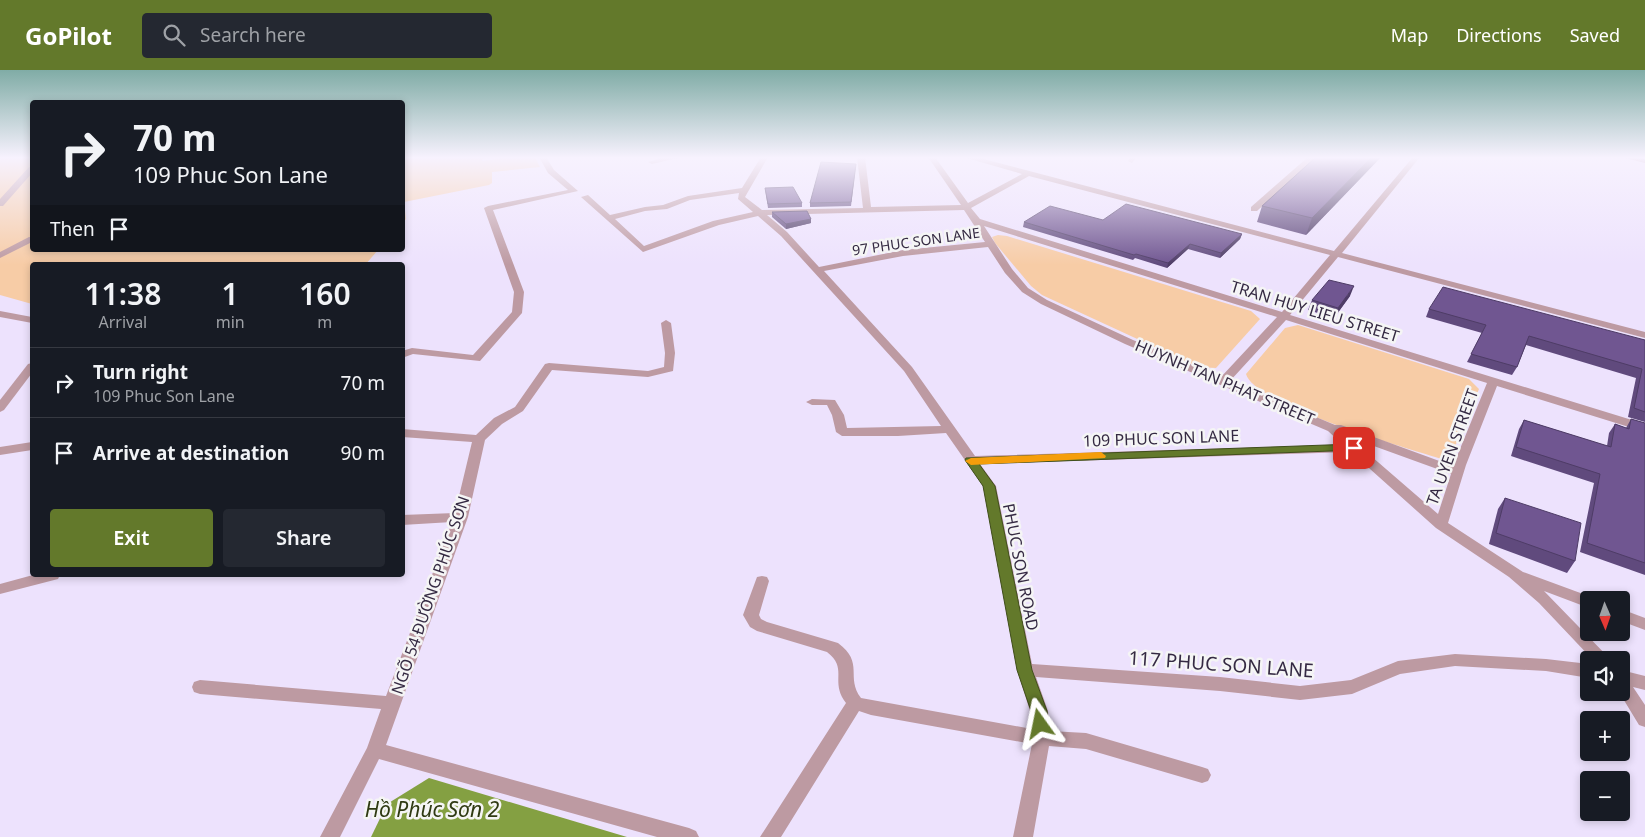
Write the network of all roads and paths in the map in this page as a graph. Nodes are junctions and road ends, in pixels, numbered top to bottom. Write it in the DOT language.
graph roads {
  1 [pos="11,193"];
  2 [pos="565,193"];
  3 [pos="725,193"];
  4 [pos="743,193"];
  5 [pos="865,193"];
  6 [pos="956,193"];
  7 [pos="992,193"];
  8 [pos="1099,193"];
  9 [pos="1273,193"];
  10 [pos="1388,193"];
  11 [pos="585,197"];
  12 [pos="0,204"];
  13 [pos="966,207"];
  14 [pos="867,209"];
  15 [pos="1254,209"];
  16 [pos="760,213"];
  17 [pos="609,218"];
  18 [pos="976,221"];
  19 [pos="30,240"];
  20 [pos="990,244"];
  21 [pos="0,255"];
  22 [pos="1337,255"];
  23 [pos="817,270"];
  24 [pos="0,314"];
  25 [pos="1283,317"];
  26 [pos="30,320"];
  27 [pos="666,322"];
  28 [pos="1645,336"];
  29 [pos="405,354"];
  30 [pos="30,369"];
  31 [pos="1222,382"];
  32 [pos="1493,382"];
  33 [pos="812,402"];
  34 [pos="0,408"];
  35 [pos="1322,423"];
  36 [pos="1645,428"];
  37 [pos="949,429"];
  38 [pos="405,433"];
  39 [pos="479,439"];
  40 [pos="30,446"];
  41 [pos="1354,448"];
  42 [pos="0,451"];
  43 [pos="970,460"];
  44 [pos="1457,472"];
  45 [pos="461,517"];
  46 [pos="405,520"];
  47 [pos="1441,525"];
  48 [pos="1514,573"];
  49 [pos="45,577"];
  50 [pos="762,582"];
  51 [pos="0,589"];
  52 [pos="1580,599"];
  53 [pos="1630,618"];
  54 [pos="1645,624"];
  55 [pos="1594,651"];
  56 [pos="1025,670"];
  57 [pos="1580,670"];
  58 [pos="1634,680"];
  59 [pos="200,687"];
  60 [pos="392,703"];
  61 [pos="855,703"];
  62 [pos="1645,720"];
  63 [pos="1042,738"];
  64 [pos="375,750"];
  65 [pos="1202,775"];
  66 [pos="330,837"];
  67 [pos="689,837"];
  68 [pos="770,837"];
  69 [pos="1023,837"];
  1 -- 12 [label="street"];
  2 -- 29 [label="street"];
  3 -- 17 [label="street"];
  4 -- 16 [label="street, PHUC SON ROAD"];
  5 -- 14 [label="street"];
  6 -- 13 [label="street, HUYNH TAN PHAT STREET"];
  7 -- 13 [label="street"];
  8 -- 22 [label="street"];
  9 -- 15 [label="street"];
  10 -- 22 [label="street"];
  11 -- 17 [label="street"];
  13 -- 14 [label="street"];
  13 -- 18 [label="street, HUYNH TAN PHAT STREET"];
  14 -- 16 [label="street"];
  16 -- 17 [label="street"];
  16 -- 23 [label="street, PHUC SON ROAD"];
  18 -- 20 [label="street, HUYNH TAN PHAT STREET"];
  18 -- 25 [label="street, TRAN HUY LIEU STREET"];
  19 -- 21 [label="street"];
  20 -- 23 [label="street, 97 PHUC SON LANE"];
  20 -- 31 [label="street, HUYNH TAN PHAT STREET"];
  22 -- 25 [label="street"];
  22 -- 28 [label="street"];
  23 -- 37 [label="street, PHUC SON ROAD"];
  24 -- 26 [label="street"];
  25 -- 31 [label="street"];
  25 -- 32 [label="street, TRAN HUY LIEU STREET"];
  27 -- 39 [label="street"];
  30 -- 34 [label="street"];
  31 -- 35 [label="street, HUYNH TAN PHAT STREET"];
  32 -- 36 [label="street, TRAN HUY LIEU STREET"];
  32 -- 44 [label="street, TA UYEN STREET"];
  33 -- 37 [label="street"];
  35 -- 41 [label="street, HUYNH TAN PHAT STREET"];
  35 -- 44 [label="street"];
  37 -- 43 [label="street, PHUC SON ROAD"];
  38 -- 39 [label="street"];
  39 -- 45 [label="street, NGÕ 54 ĐƯỜNG PHÚC SƠN"];
  40 -- 42 [label="street"];
  41 -- 43 [label="street, 109 PHUC SON LANE"];
  41 -- 47 [label="street, HUYNH TAN PHAT STREET"];
  43 -- 56 [label="street, PHUC SON ROAD"];
  44 -- 47 [label="street, TA UYEN STREET"];
  45 -- 46 [label="street"];
  45 -- 60 [label="street, NGÕ 54 ĐƯỜNG PHÚC SƠN"];
  47 -- 48 [label="street, HUYNH TAN PHAT STREET"];
  48 -- 52 [label="street"];
  48 -- 55 [label="street, HUYNH TAN PHAT STREET"];
  49 -- 51 [label="street"];
  50 -- 61 [label="street"];
  53 -- 54 [label="street"];
  56 -- 57 [label="street, 117 PHUC SON LANE"];
  56 -- 63 [label="street, PHUC SON ROAD"];
  58 -- 62 [label="street"];
  59 -- 60 [label="street"];
  60 -- 64 [label="street, NGÕ 54 ĐƯỜNG PHÚC SƠN"];
  61 -- 63 [label="street"];
  61 -- 68 [label="street"];
  63 -- 65 [label="street"];
  63 -- 69 [label="street, PHUC SON ROAD"];
  64 -- 66 [label="street, NGÕ 54 ĐƯỜNG PHÚC SƠN"];
  64 -- 67 [label="street"];
}
